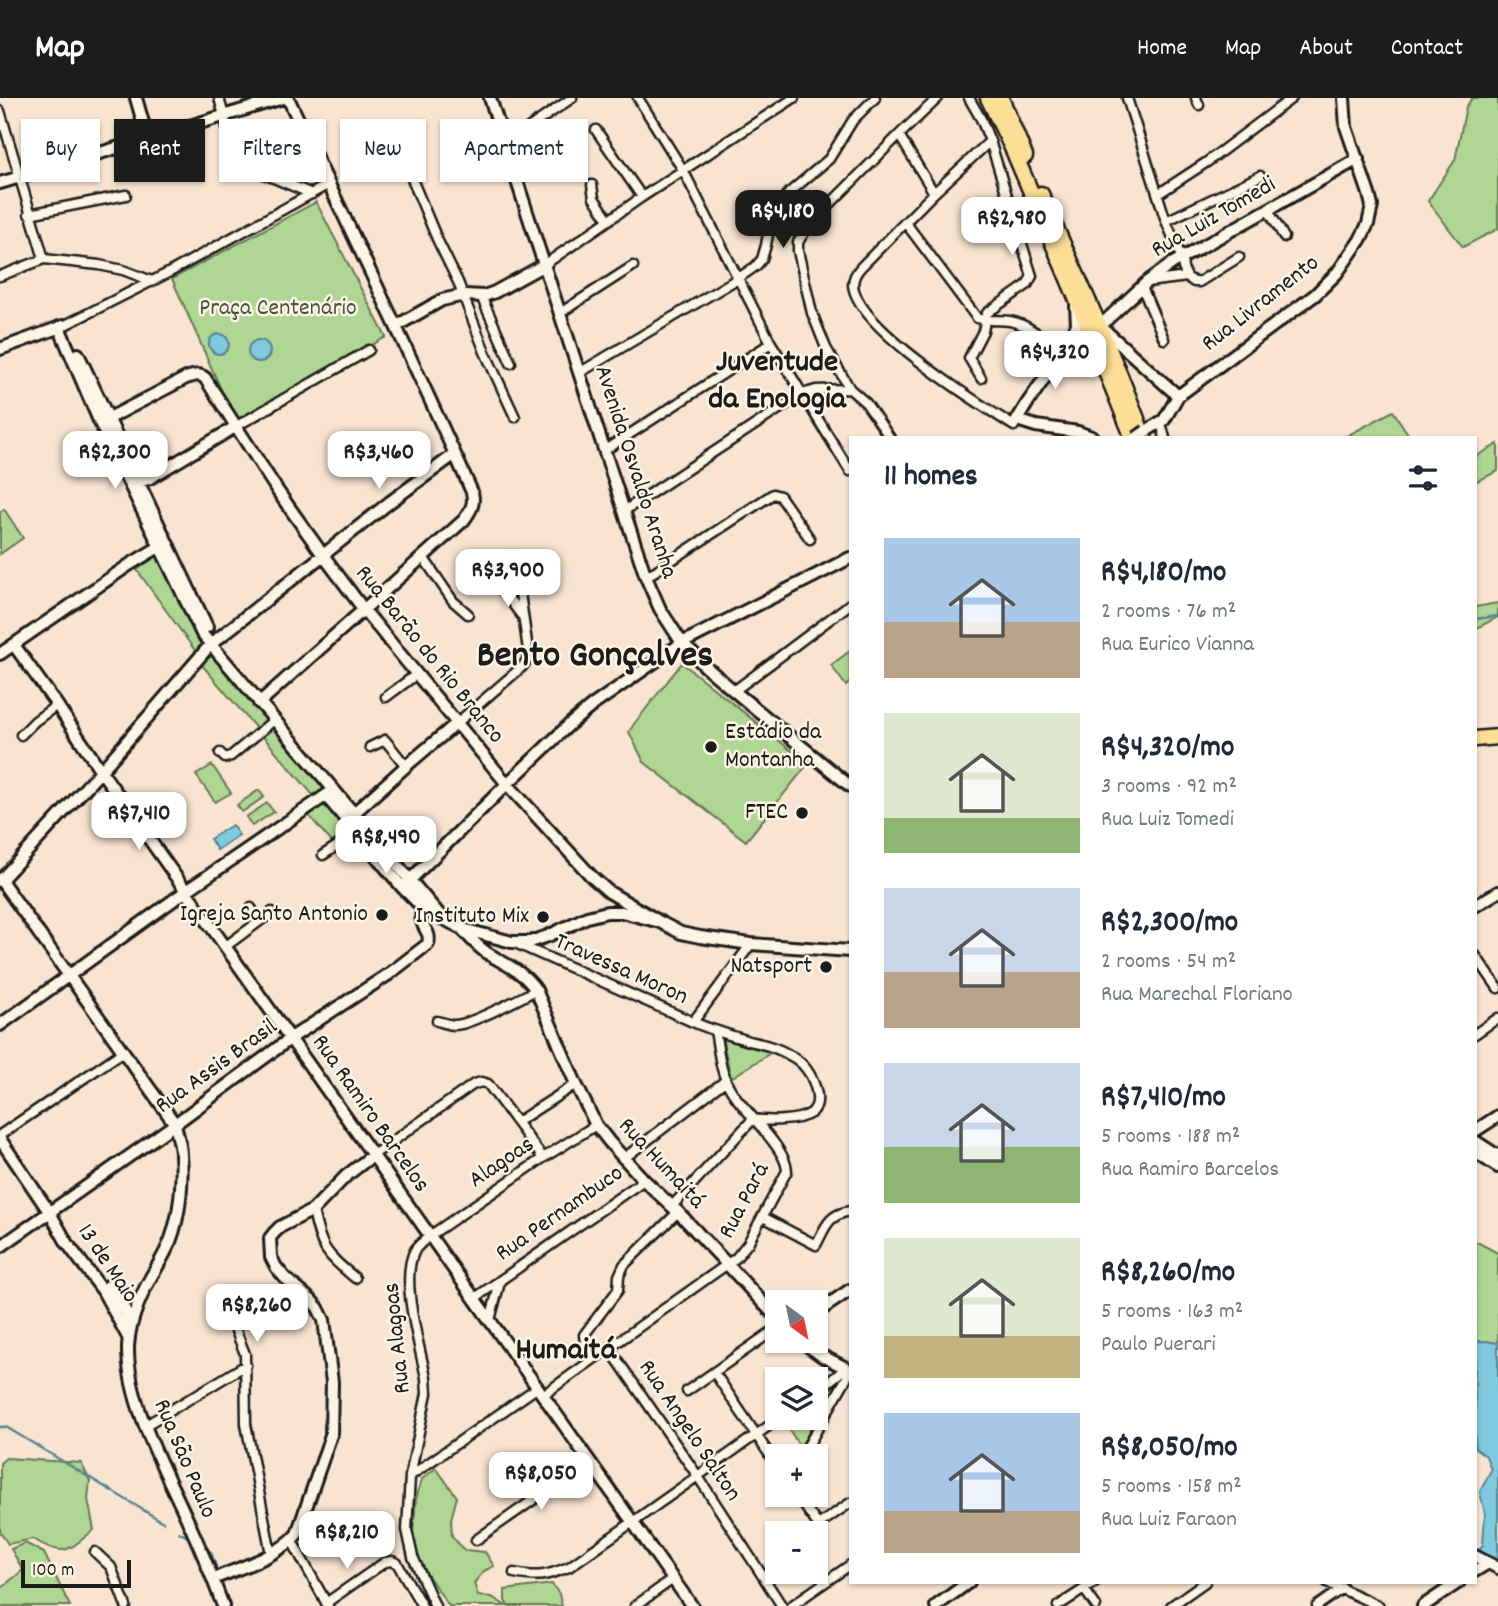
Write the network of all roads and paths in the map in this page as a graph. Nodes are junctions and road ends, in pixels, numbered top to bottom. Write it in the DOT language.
graph roads {
  1 [pos="135,98"];
  2 [pos="219,98"];
  3 [pos="283,98"];
  4 [pos="288,98"];
  5 [pos="491,98"];
  6 [pos="572,98"];
  7 [pos="638,98"];
  8 [pos="793,98"];
  9 [pos="875,98"];
  10 [pos="938,98"];
  11 [pos="969,98"];
  12 [pos="988,98"];
  13 [pos="1001,98"];
  14 [pos="1127,98"];
  15 [pos="1292,98"];
  16 [pos="1344,98"];
  17 [pos="779,102"];
  18 [pos="0,111"];
  19 [pos="224,116"];
  20 [pos="142,119"];
  21 [pos="497,119"];
  22 [pos="541,119"];
  23 [pos="205,122"];
  24 [pos="596,130"];
  25 [pos="899,135"];
  26 [pos="990,141"];
  27 [pos="114,150"];
  28 [pos="1013,150"];
  29 [pos="1358,159"];
  30 [pos="995,161"];
  31 [pos="683,170"];
  32 [pos="1260,176"];
  33 [pos="19,178"];
  34 [pos="413,182"];
  35 [pos="517,182"];
  36 [pos="0,183"];
  37 [pos="329,184"];
  38 [pos="592,186"];
  39 [pos="934,193"];
  40 [pos="312,194"];
  41 [pos="1158,194"];
  42 [pos="127,195"];
  43 [pos="642,197"];
  44 [pos="1268,210"];
  45 [pos="29,214"];
  46 [pos="609,220"];
  47 [pos="1166,221"];
  48 [pos="905,222"];
  49 [pos="1284,237"];
  50 [pos="1239,257"];
  51 [pos="1182,258"];
  52 [pos="44,259"];
  53 [pos="544,265"];
  54 [pos="633,266"];
  55 [pos="0,276"];
  56 [pos="1187,277"];
  57 [pos="737,279"];
  58 [pos="152,281"];
  59 [pos="1145,284"];
  60 [pos="1074,293"];
  61 [pos="463,295"];
  62 [pos="481,296"];
  63 [pos="560,313"];
  64 [pos="986,321"];
  65 [pos="62,326"];
  66 [pos="396,326"];
  67 [pos="1096,331"];
  68 [pos="1164,339"];
  69 [pos="771,343"];
  70 [pos="0,349"];
  71 [pos="1065,349"];
  72 [pos="369,350"];
  73 [pos="511,363"];
  74 [pos="579,373"];
  75 [pos="981,378"];
  76 [pos="850,389"];
  77 [pos="802,394"];
  78 [pos="1178,396"];
  79 [pos="515,417"];
  80 [pos="104,420"];
  81 [pos="1016,423"];
  82 [pos="1161,423"];
  83 [pos="235,427"];
  84 [pos="889,436"];
  85 [pos="1011,436"];
  86 [pos="1089,436"];
  87 [pos="1140,436"];
  88 [pos="1164,436"];
  89 [pos="605,450"];
  90 [pos="455,454"];
  91 [pos="849,469"];
  92 [pos="123,471"];
  93 [pos="139,482"];
  94 [pos="624,511"];
  95 [pos="810,538"];
  96 [pos="162,544"];
  97 [pos="323,555"];
  98 [pos="511,556"];
  99 [pos="423,557"];
  100 [pos="849,559"];
  101 [pos="493,577"];
  102 [pos="646,577"];
  103 [pos="849,605"];
  104 [pos="364,610"];
  105 [pos="468,614"];
  106 [pos="523,617"];
  107 [pos="208,640"];
  108 [pos="682,643"];
  109 [pos="14,645"];
  110 [pos="0,654"];
  111 [pos="417,674"];
  112 [pos="734,691"];
  113 [pos="386,697"];
  114 [pos="259,703"];
  115 [pos="57,705"];
  116 [pos="274,720"];
  117 [pos="457,723"];
  118 [pos="21,735"];
  119 [pos="1498,737"];
  120 [pos="1477,739"];
  121 [pos="370,747"];
  122 [pos="220,753"];
  123 [pos="407,766"];
  124 [pos="101,771"];
  125 [pos="507,784"];
  126 [pos="849,785"];
  127 [pos="329,793"];
  128 [pos="353,814"];
  129 [pos="357,833"];
  130 [pos="323,855"];
  131 [pos="0,880"];
  132 [pos="406,883"];
  133 [pos="186,891"];
  134 [pos="609,892"];
  135 [pos="1498,892"];
  136 [pos="425,903"];
  137 [pos="1477,905"];
  138 [pos="251,908"];
  139 [pos="272,912"];
  140 [pos="599,914"];
  141 [pos="259,921"];
  142 [pos="660,922"];
  143 [pos="463,929"];
  144 [pos="548,936"];
  145 [pos="512,942"];
  146 [pos="751,944"];
  147 [pos="226,946"];
  148 [pos="849,951"];
  149 [pos="541,956"];
  150 [pos="1477,958"];
  151 [pos="70,976"];
  152 [pos="1498,988"];
  153 [pos="536,990"];
  154 [pos="1498,1018"];
  155 [pos="438,1021"];
  156 [pos="693,1022"];
  157 [pos="0,1025"];
  158 [pos="715,1031"];
  159 [pos="1477,1033"];
  160 [pos="291,1038"];
  161 [pos="124,1051"];
  162 [pos="725,1081"];
  163 [pos="576,1084"];
  164 [pos="1498,1116"];
  165 [pos="753,1119"];
  166 [pos="517,1122"];
  167 [pos="175,1124"];
  168 [pos="596,1125"];
  169 [pos="1477,1130"];
  170 [pos="0,1137"];
  171 [pos="1477,1143"];
  172 [pos="1477,1153"];
  173 [pos="373,1155"];
  174 [pos="5,1156"];
  175 [pos="1498,1156"];
  176 [pos="543,1158"];
  177 [pos="622,1159"];
  178 [pos="1498,1167"];
  179 [pos="644,1181"];
  180 [pos="675,1209"];
  181 [pos="313,1210"];
  182 [pos="849,1211"];
  183 [pos="50,1213"];
  184 [pos="763,1217"];
  185 [pos="430,1236"];
  186 [pos="0,1247"];
  187 [pos="727,1264"];
  188 [pos="355,1278"];
  189 [pos="500,1282"];
  190 [pos="103,1291"];
  191 [pos="849,1291"];
  192 [pos="475,1298"];
  193 [pos="765,1305"];
  194 [pos="828,1305"];
  195 [pos="131,1316"];
  196 [pos="490,1320"];
  197 [pos="236,1331"];
  198 [pos="765,1336"];
  199 [pos="129,1339"];
  200 [pos="609,1348"];
  201 [pos="818,1353"];
  202 [pos="598,1356"];
  203 [pos="246,1365"];
  204 [pos="849,1370"];
  205 [pos="714,1372"];
  206 [pos="828,1384"];
  207 [pos="541,1391"];
  208 [pos="687,1391"];
  209 [pos="146,1425"];
  210 [pos="765,1428"];
  211 [pos="756,1434"];
  212 [pos="809,1444"];
  213 [pos="765,1448"];
  214 [pos="589,1461"];
  215 [pos="696,1475"];
  216 [pos="410,1476"];
  217 [pos="849,1504"];
  218 [pos="805,1507"];
  219 [pos="633,1522"];
  220 [pos="476,1540"];
  221 [pos="292,1541"];
  222 [pos="96,1552"];
  223 [pos="271,1554"];
  224 [pos="1477,1557"];
  225 [pos="1493,1565"];
  226 [pos="849,1566"];
  227 [pos="514,1573"];
  228 [pos="213,1579"];
  229 [pos="673,1579"];
  230 [pos="966,1584"];
  231 [pos="1092,1584"];
  232 [pos="1202,1584"];
  233 [pos="1332,1584"];
  234 [pos="1456,1584"];
  235 [pos="1343,1588"];
  236 [pos="1084,1589"];
  237 [pos="327,1604"];
  238 [pos="126,1606"];
  239 [pos="223,1606"];
  240 [pos="422,1606"];
  241 [pos="435,1606"];
  242 [pos="635,1606"];
  243 [pos="692,1606"];
  244 [pos="782,1606"];
  245 [pos="792,1606"];
  246 [pos="936,1606"];
  247 [pos="1058,1606"];
  248 [pos="1096,1606"];
  249 [pos="1171,1606"];
  250 [pos="1317,1606"];
  251 [pos="1379,1606"];
  252 [pos="1423,1606"];
  1 -- 20 [label="main road"];
  2 -- 19 [label="street"];
  3 -- 19 [label="main road"];
  4 -- 37 [label="main road"];
  5 -- 21 [label="main road, Avenida Osvaldo Aranha"];
  6 -- 22 [label="street"];
  7 -- 31 [label="street"];
  8 -- 17 [label="street"];
  9 -- 57 [label="street"];
  10 -- 25 [label="street"];
  11 -- 26 [label="street"];
  12 -- 28 [label="highway"];
  13 -- 67 [label="highway"];
  14 -- 41 [label="street"];
  15 -- 41 [label="street"];
  16 -- 29 [label="main road, Rua Livramento"];
  17 -- 31 [label="street"];
  18 -- 33 [label="street"];
  19 -- 23 [label="main road"];
  19 -- 40 [label="street"];
  24 -- 43 [label="street"];
  25 -- 39 [label="street"];
  25 -- 76 [label="street"];
  26 -- 30 [label="street"];
  26 -- 39 [label="street"];
  27 -- 33 [label="main road"];
  28 -- 30 [label="street"];
  28 -- 60 [label="highway"];
  29 -- 44 [label="main road, Rua Luiz Tomedi"];
  29 -- 78 [label="main road, Rua Livramento"];
  30 -- 64 [label="street"];
  31 -- 43 [label="street"];
  31 -- 57 [label="street"];
  32 -- 47 [label="street"];
  33 -- 36 [label="main road"];
  33 -- 45 [label="street"];
  34 -- 61 [label="street"];
  35 -- 53 [label="main road, Avenida Osvaldo Aranha"];
  37 -- 40 [label="street"];
  37 -- 66 [label="main road"];
  38 -- 46 [label="street"];
  39 -- 48 [label="street"];
  40 -- 58 [label="street"];
  41 -- 47 [label="street"];
  42 -- 45 [label="street"];
  43 -- 46 [label="street"];
  44 -- 49 [label="street"];
  44 -- 51 [label="main road, Rua Luiz Tomedi"];
  45 -- 52 [label="street"];
  46 -- 53 [label="street"];
  47 -- 51 [label="street"];
  48 -- 64 [label="street"];
  48 -- 81 [label="street"];
  50 -- 56 [label="street"];
  51 -- 56 [label="street"];
  51 -- 59 [label="main road, Rua Luiz Tomedi"];
  52 -- 55 [label="street"];
  52 -- 58 [label="street"];
  53 -- 62 [label="main road"];
  53 -- 63 [label="main road, Avenida Osvaldo Aranha"];
  54 -- 63 [label="street"];
  56 -- 59 [label="street"];
  57 -- 69 [label="street"];
  57 -- 74 [label="street"];
  58 -- 65 [label="street"];
  59 -- 67 [label="main road, Rua Luiz Tomedi"];
  59 -- 68 [label="street"];
  60 -- 67 [label="highway"];
  60 -- 71 [label="main road"];
  61 -- 62 [label="main road"];
  61 -- 66 [label="main road"];
  61 -- 79 [label="street"];
  62 -- 73 [label="street"];
  63 -- 74 [label="main road, Avenida Osvaldo Aranha"];
  64 -- 71 [label="street"];
  64 -- 75 [label="street"];
  65 -- 70 [label="main road"];
  65 -- 80 [label="main road"];
  66 -- 90 [label="main road"];
  67 -- 71 [label="main road"];
  67 -- 78 [label="main road"];
  67 -- 87 [label="highway"];
  69 -- 77 [label="street"];
  69 -- 89 [label="street"];
  71 -- 81 [label="main road"];
  72 -- 83 [label="street"];
  74 -- 89 [label="main road, Avenida Osvaldo Aranha"];
  76 -- 77 [label="street"];
  76 -- 84 [label="street"];
  77 -- 91 [label="street"];
  77 -- 94 [label="street"];
  78 -- 82 [label="main road, Rua Livramento"];
  80 -- 83 [label="main road, Rua Barão do Rio Branco"];
  80 -- 92 [label="main road"];
  80 -- 93 [label="main road"];
  81 -- 85 [label="street"];
  81 -- 86 [label="main road"];
  82 -- 87 [label="main road, Rua Livramento"];
  82 -- 88 [label="street"];
  83 -- 93 [label="main road"];
  83 -- 97 [label="main road, Rua Barão do Rio Branco"];
  89 -- 94 [label="main road, Avenida Osvaldo Aranha"];
  90 -- 97 [label="main road"];
  90 -- 99 [label="main road"];
  92 -- 93 [label="main road"];
  92 -- 96 [label="main road"];
  93 -- 96 [label="main road"];
  94 -- 102 [label="main road, Avenida Osvaldo Aranha"];
  95 -- 102 [label="street"];
  96 -- 107 [label="main road"];
  96 -- 109 [label="main road"];
  97 -- 104 [label="main road, Rua Barão do Rio Branco"];
  97 -- 107 [label="main road"];
  98 -- 106 [label="street"];
  99 -- 104 [label="main road"];
  99 -- 105 [label="street"];
  100 -- 108 [label="main road"];
  101 -- 106 [label="street"];
  102 -- 108 [label="main road, Avenida Osvaldo Aranha"];
  103 -- 112 [label="street"];
  104 -- 111 [label="main road, Rua Barão do Rio Branco"];
  104 -- 114 [label="main road"];
  106 -- 117 [label="street"];
  107 -- 114 [label="main road"];
  107 -- 124 [label="main road"];
  108 -- 112 [label="main road, Avenida Osvaldo Aranha"];
  108 -- 125 [label="main road"];
  109 -- 110 [label="main road"];
  109 -- 115 [label="main road, Rua Ramiro Barcelos"];
  111 -- 113 [label="street"];
  111 -- 117 [label="main road, Rua Barão do Rio Branco"];
  112 -- 126 [label="main road, Avenida Osvaldo Aranha"];
  114 -- 116 [label="main road"];
  115 -- 118 [label="street"];
  115 -- 124 [label="main road, Rua Ramiro Barcelos"];
  116 -- 122 [label="street"];
  116 -- 127 [label="main road"];
  117 -- 123 [label="main road"];
  117 -- 125 [label="main road, Rua Barão do Rio Branco"];
  119 -- 120 [label="highway"];
  121 -- 123 [label="street"];
  123 -- 128 [label="main road"];
  124 -- 131 [label="main road"];
  124 -- 133 [label="main road, Rua Ramiro Barcelos"];
  125 -- 132 [label="main road"];
  125 -- 134 [label="main road, Rua Barão do Rio Branco"];
  127 -- 128 [label="main road"];
  127 -- 129 [label="main road"];
  127 -- 133 [label="main road"];
  128 -- 132 [label="main road"];
  129 -- 130 [label="street"];
  129 -- 132 [label="main road"];
  131 -- 151 [label="main road"];
  132 -- 136 [label="main road"];
  133 -- 147 [label="main road, Rua Ramiro Barcelos"];
  133 -- 151 [label="main road"];
  134 -- 140 [label="main road"];
  134 -- 142 [label="main road, Rua Barão do Rio Branco"];
  135 -- 137 [label="main road"];
  136 -- 143 [label="main road"];
  136 -- 160 [label="main road, Rua Assis Brasil"];
  138 -- 141 [label="street"];
  139 -- 141 [label="street"];
  140 -- 142 [label="main road"];
  140 -- 144 [label="main road"];
  141 -- 147 [label="street"];
  142 -- 146 [label="main road"];
  143 -- 145 [label="main road"];
  143 -- 153 [label="main road, Rua Humaitá"];
  144 -- 145 [label="main road"];
  144 -- 149 [label="street"];
  145 -- 149 [label="street, Travessa Moron"];
  146 -- 148 [label="main road"];
  146 -- 156 [label="street"];
  147 -- 160 [label="main road, Rua Ramiro Barcelos"];
  149 -- 156 [label="street, Travessa Moron"];
  150 -- 152 [label="street"];
  151 -- 157 [label="main road"];
  151 -- 161 [label="main road"];
  153 -- 155 [label="street"];
  153 -- 163 [label="main road, Rua Humaitá"];
  154 -- 159 [label="street"];
  156 -- 158 [label="street, Travessa Moron"];
  158 -- 162 [label="street, Rua Pará"];
  158 -- 165 [label="street, Travessa Moron"];
  160 -- 167 [label="main road, Rua Assis Brasil"];
  160 -- 173 [label="main road, Rua Ramiro Barcelos"];
  161 -- 167 [label="main road"];
  161 -- 170 [label="street"];
  162 -- 165 [label="street, Rua Pará"];
  162 -- 177 [label="street"];
  163 -- 166 [label="street"];
  163 -- 168 [label="main road, Rua Humaitá"];
  164 -- 169 [label="main road"];
  165 -- 180 [label="street"];
  165 -- 184 [label="street, Rua Pará"];
  166 -- 173 [label="street"];
  166 -- 176 [label="street"];
  167 -- 183 [label="main road, Rua Assis Brasil"];
  167 -- 195 [label="main road"];
  168 -- 176 [label="street, Alagoas"];
  168 -- 177 [label="main road, Rua Humaitá"];
  170 -- 174 [label="main road, 13 de Maio"];
  171 -- 175 [label="main road"];
  172 -- 178 [label="main road"];
  173 -- 181 [label="main road"];
  173 -- 185 [label="main road, Rua Ramiro Barcelos"];
  174 -- 183 [label="main road, 13 de Maio"];
  176 -- 185 [label="street, Alagoas"];
  177 -- 179 [label="main road, Rua Humaitá"];
  179 -- 180 [label="main road, Rua Humaitá"];
  179 -- 189 [label="street, Rua Pernambuco"];
  180 -- 187 [label="main road, Rua Humaitá"];
  180 -- 202 [label="street"];
  181 -- 188 [label="street"];
  181 -- 221 [label="main road"];
  182 -- 184 [label="street"];
  183 -- 186 [label="main road, Rua Assis Brasil"];
  183 -- 190 [label="main road, 13 de Maio"];
  183 -- 195 [label="main road, 13 de Maio"];
  184 -- 187 [label="street, Rua Pará"];
  185 -- 192 [label="main road, Rua Ramiro Barcelos"];
  185 -- 216 [label="street, Rua Alagoas"];
  187 -- 193 [label="main road, Rua Humaitá"];
  187 -- 200 [label="street, Rua Pará"];
  189 -- 192 [label="street, Rua Pernambuco"];
  189 -- 196 [label="street, Rua Pernambuco"];
  190 -- 195 [label="main road"];
  190 -- 199 [label="main road, 13 de Maio"];
  191 -- 194 [label="main road"];
  192 -- 196 [label="main road"];
  195 -- 199 [label="main road, Rua São Paulo"];
  196 -- 207 [label="main road"];
  197 -- 203 [label="street"];
  198 -- 205 [label="street"];
  199 -- 209 [label="main road, Rua São Paulo"];
  200 -- 202 [label="street, Rua Pará"];
  200 -- 215 [label="street, Rua Angelo Salton"];
  201 -- 204 [label="main road"];
  202 -- 207 [label="street, Rua Pará"];
  203 -- 209 [label="street"];
  203 -- 223 [label="street"];
  204 -- 206 [label="street"];
  204 -- 212 [label="street"];
  205 -- 208 [label="street"];
  205 -- 211 [label="street"];
  207 -- 214 [label="main road"];
  207 -- 216 [label="street, Rua Pará"];
  209 -- 228 [label="main road, Rua São Paulo"];
  210 -- 211 [label="street"];
  211 -- 213 [label="street"];
  211 -- 215 [label="street"];
  214 -- 219 [label="main road"];
  214 -- 220 [label="street"];
  215 -- 219 [label="street"];
  215 -- 244 [label="street, Rua Angelo Salton"];
  216 -- 241 [label="street, Rua Alagoas"];
  217 -- 218 [label="street"];
  219 -- 227 [label="street"];
  219 -- 229 [label="main road"];
  221 -- 223 [label="main road"];
  221 -- 237 [label="street"];
  222 -- 238 [label="street"];
  223 -- 228 [label="main road"];
  224 -- 225 [label="main road"];
  226 -- 245 [label="street"];
  228 -- 239 [label="main road, Rua São Paulo"];
  229 -- 242 [label="street"];
  229 -- 243 [label="main road"];
  230 -- 246 [label="main road"];
  231 -- 236 [label="street"];
  232 -- 249 [label="street"];
  233 -- 235 [label="street"];
  234 -- 252 [label="main road"];
  235 -- 250 [label="street"];
  235 -- 251 [label="street"];
  236 -- 247 [label="street"];
  236 -- 248 [label="street"];
  237 -- 240 [label="street"];
}
